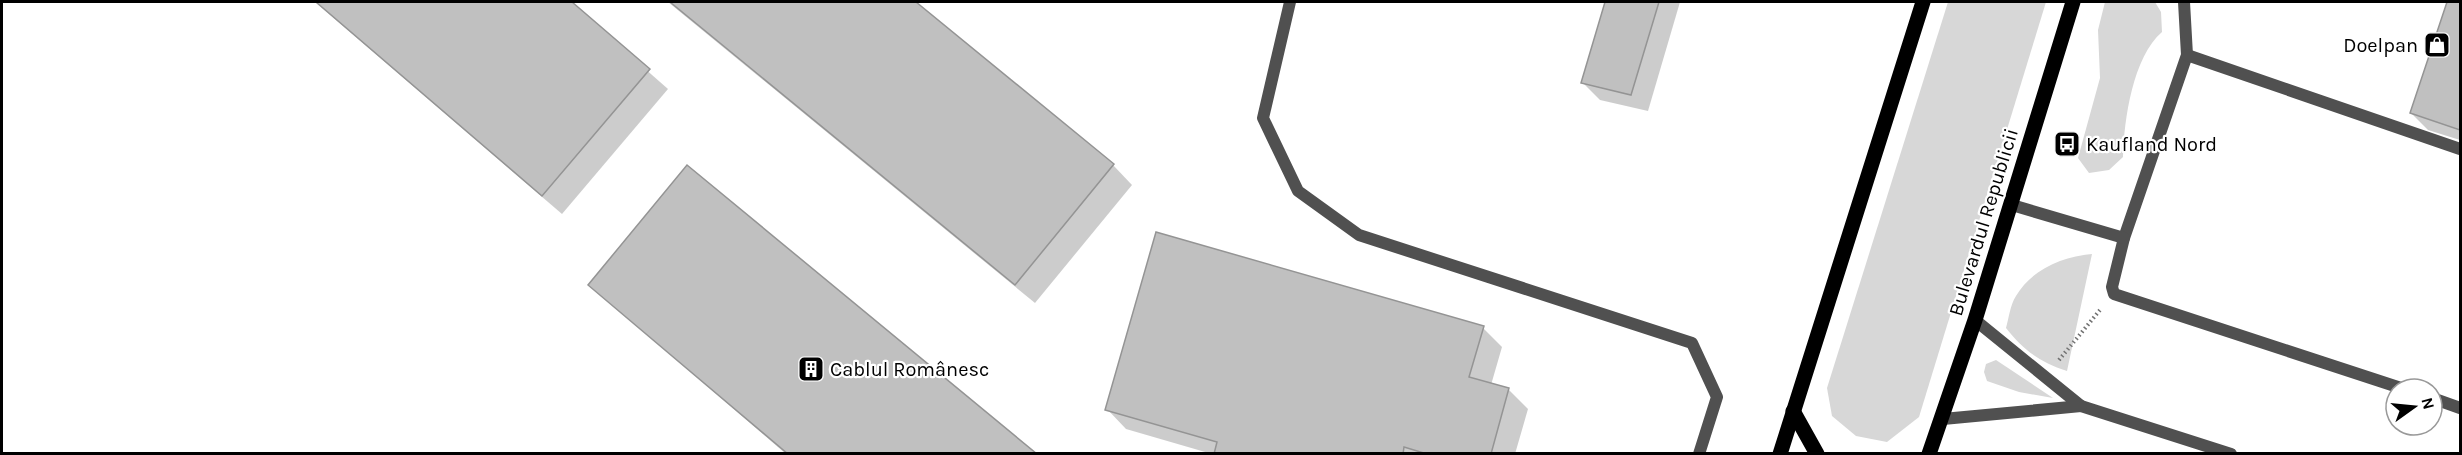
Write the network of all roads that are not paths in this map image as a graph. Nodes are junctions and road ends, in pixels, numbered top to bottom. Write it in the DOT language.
graph roads {
  1 [pos="1290,2"];
  2 [pos="1923,2"];
  3 [pos="2073,2"];
  4 [pos="2184,2"];
  5 [pos="2187,55"];
  6 [pos="2460,149"];
  7 [pos="2012,206"];
  8 [pos="2124,238"];
  9 [pos="1976,320"];
  10 [pos="2384,382"];
  11 [pos="2444,402"];
  12 [pos="2081,406"];
  13 [pos="2460,408"];
  14 [pos="1793,411"];
  15 [pos="1943,419"];
  16 [pos="1698,453"];
  17 [pos="1780,453"];
  18 [pos="1817,453"];
  19 [pos="1929,453"];
  20 [pos="2231,453"];
  1 -- 16 [label="street"];
  2 -- 14 [label="main road"];
  3 -- 7 [label="main road, Bulevardul Republicii"];
  4 -- 5 [label="street"];
  5 -- 6 [label="street"];
  5 -- 8 [label="street"];
  7 -- 8 [label="street"];
  7 -- 9 [label="main road, Bulevardul Republicii"];
  8 -- 10 [label="street"];
  9 -- 12 [label="street"];
  9 -- 15 [label="main road, Bulevardul Republicii"];
  11 -- 13 [label="street"];
  12 -- 15 [label="street"];
  12 -- 20 [label="street"];
  14 -- 17 [label="main road"];
  14 -- 18 [label="main road"];
  15 -- 19 [label="main road, Bulevardul Republicii"];
}
